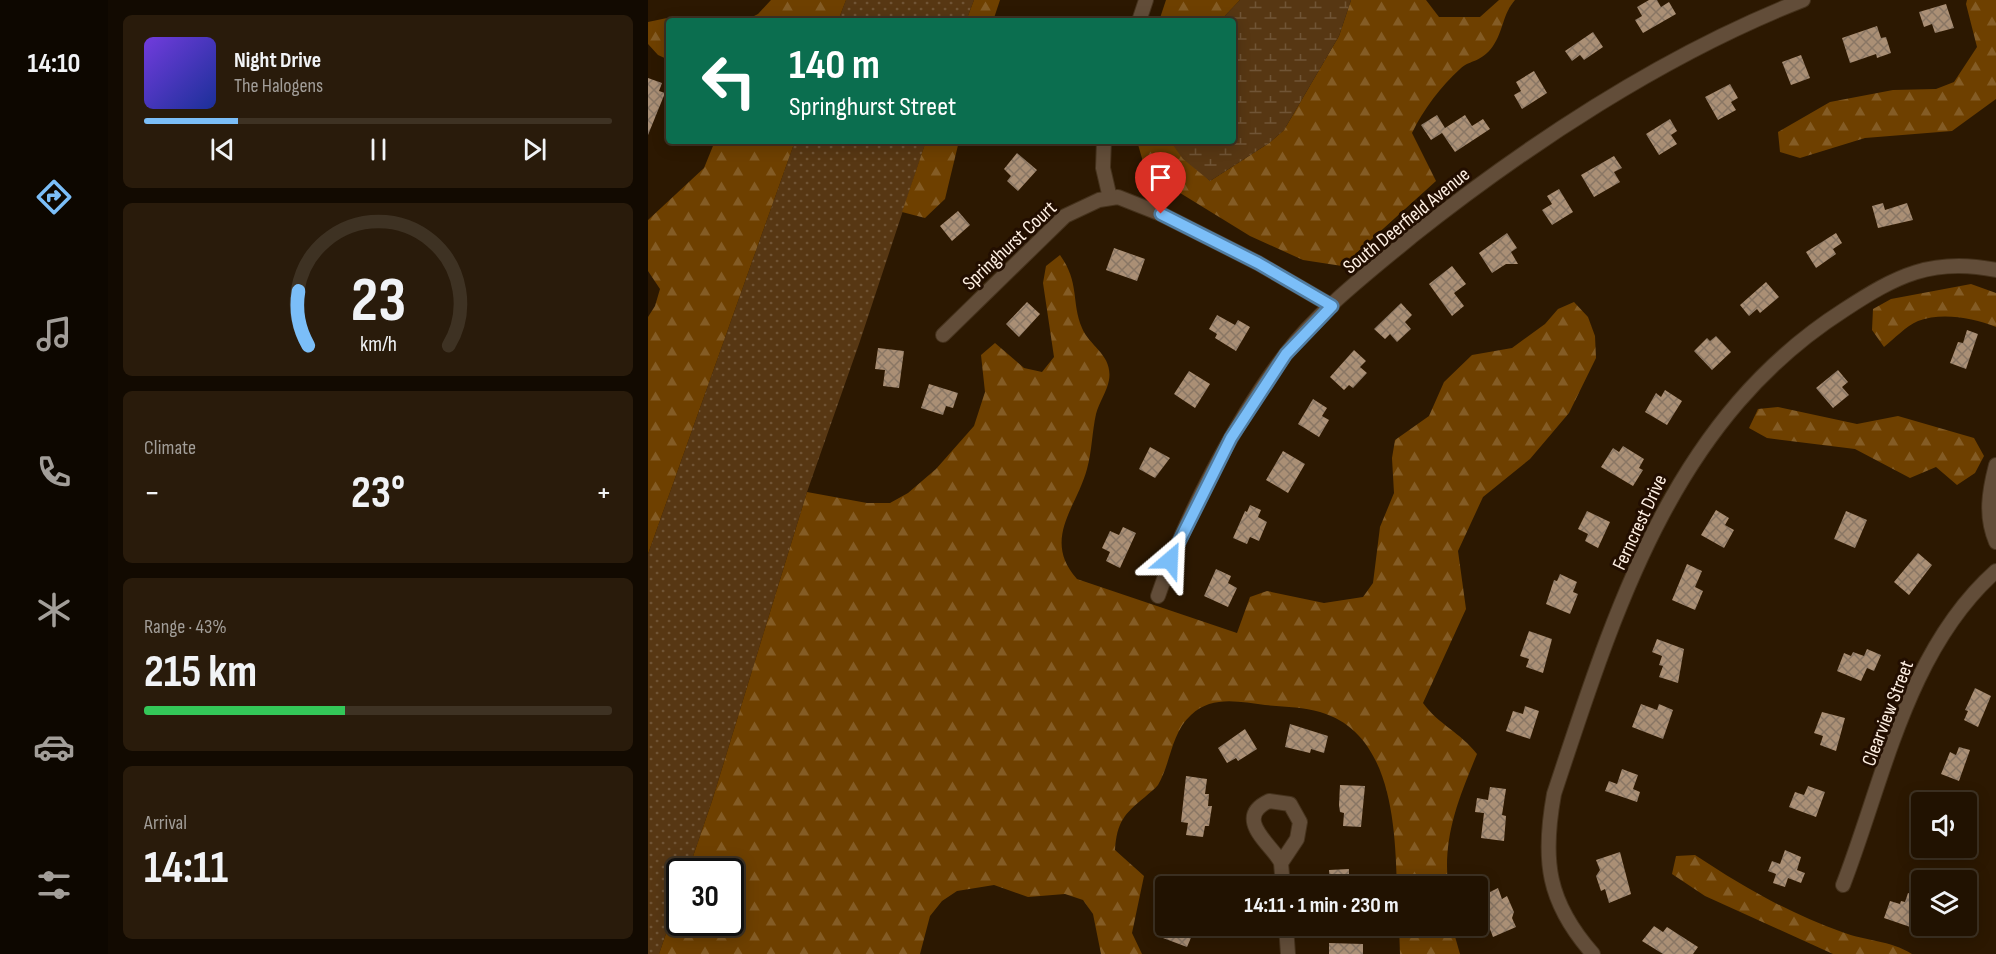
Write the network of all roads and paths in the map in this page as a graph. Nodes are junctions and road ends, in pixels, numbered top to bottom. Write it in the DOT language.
graph roads {
  1 [pos="1146,0"];
  2 [pos="1803,0"];
  3 [pos="1140,18"];
  4 [pos="1104,144"];
  5 [pos="1110,198"];
  6 [pos="1996,270"];
  7 [pos="1332,306"];
  8 [pos="943,335"];
  9 [pos="1996,465"];
  10 [pos="1996,542"];
  11 [pos="1996,571"];
  12 [pos="1158,596"];
  13 [pos="1281,863"];
  14 [pos="1282,876"];
  15 [pos="1844,885"];
  16 [pos="1287,936"];
  17 [pos="1288,954"];
  18 [pos="1593,954"];
  1 -- 3 [label="street"];
  2 -- 7 [label="street, South Deerfield Avenue"];
  4 -- 5 [label="street"];
  5 -- 7 [label="street"];
  5 -- 8 [label="street, Springhurst Court"];
  6 -- 18 [label="street, Ferncrest Drive"];
  7 -- 12 [label="street, South Deerfield Avenue"];
  9 -- 10 [label="street"];
  11 -- 15 [label="street, Clearview Street"];
  13 -- 14 [label="street"];
  16 -- 17 [label="street"];
}
